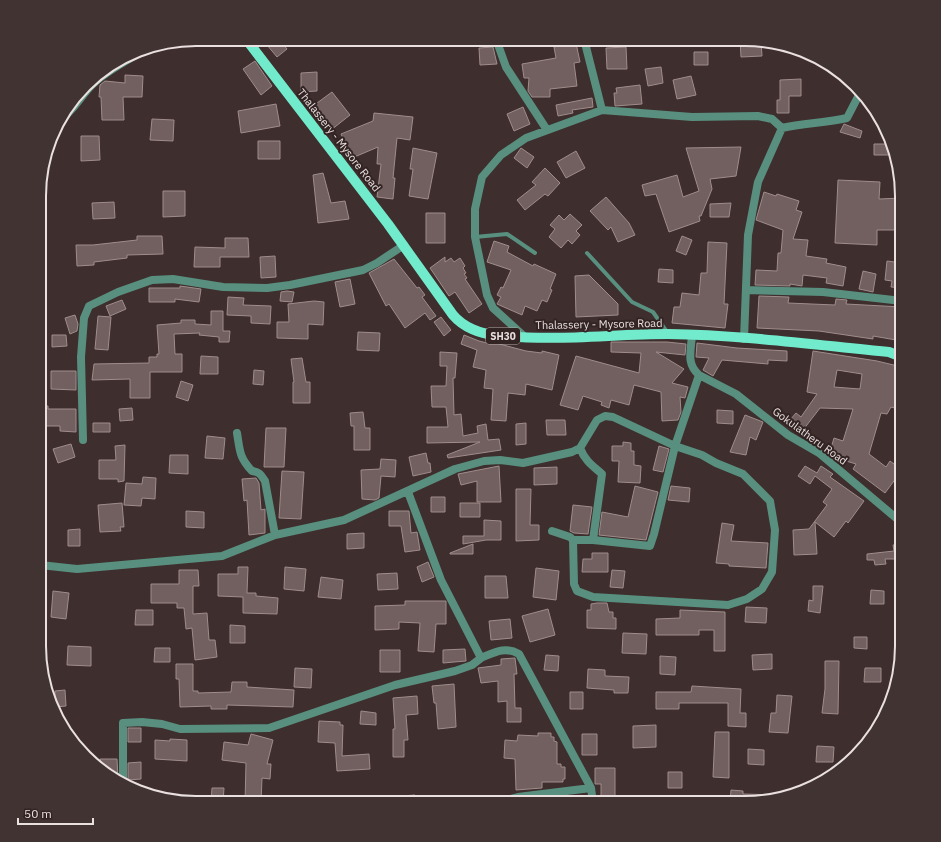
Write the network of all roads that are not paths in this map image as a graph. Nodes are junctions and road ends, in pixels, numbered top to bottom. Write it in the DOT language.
graph roads {
  1 [pos="251,46"];
  2 [pos="498,46"];
  3 [pos="586,46"];
  4 [pos="858,97"];
  5 [pos="602,110"];
  6 [pos="782,128"];
  7 [pos="547,130"];
  8 [pos="475,237"];
  9 [pos="404,245"];
  10 [pos="535,253"];
  11 [pos="587,253"];
  12 [pos="746,290"];
  13 [pos="895,300"];
  14 [pos="669,334"];
  15 [pos="692,335"];
  16 [pos="526,338"];
  17 [pos="744,339"];
  18 [pos="895,354"];
  19 [pos="700,375"];
  20 [pos="237,433"];
  21 [pos="83,440"];
  22 [pos="675,446"];
  23 [pos="580,448"];
  24 [pos="408,492"];
  25 [pos="895,517"];
  26 [pos="552,531"];
  27 [pos="275,536"];
  28 [pos="573,540"];
  29 [pos="593,540"];
  30 [pos="46,566"];
  31 [pos="481,658"];
  32 [pos="123,777"];
  33 [pos="591,788"];
  34 [pos="542,796"];
  35 [pos="592,796"];
  1 -- 9 [label="main road, Thalassery - Mysore Road / SH30"];
  2 -- 7 [label="street"];
  3 -- 5 [label="street"];
  4 -- 6 [label="street"];
  5 -- 6 [label="street"];
  5 -- 7 [label="street"];
  6 -- 12 [label="street"];
  7 -- 8 [label="street"];
  8 -- 10 [label="lane"];
  8 -- 16 [label="street"];
  9 -- 16 [label="main road, Thalassery - Mysore Road / SH30"];
  9 -- 21 [label="street"];
  11 -- 14 [label="lane"];
  12 -- 13 [label="street"];
  12 -- 17 [label="street"];
  14 -- 15 [label="main road, Thalassery - Mysore Road / SH30"];
  14 -- 16 [label="main road, Thalassery - Mysore Road / SH30"];
  15 -- 17 [label="main road, Thalassery - Mysore Road / SH30"];
  15 -- 19 [label="street"];
  17 -- 18 [label="main road, Thalassery - Mysore Road / SH30"];
  19 -- 22 [label="street"];
  19 -- 25 [label="street, Gokulatheru Road"];
  20 -- 27 [label="street"];
  22 -- 23 [label="street"];
  22 -- 28 [label="street"];
  22 -- 29 [label="street"];
  23 -- 24 [label="street"];
  23 -- 29 [label="street"];
  24 -- 27 [label="street"];
  24 -- 31 [label="street"];
  26 -- 28 [label="street"];
  27 -- 30 [label="street"];
  28 -- 29 [label="street"];
  31 -- 32 [label="street"];
  31 -- 33 [label="street"];
  33 -- 34 [label="street"];
  33 -- 35 [label="street"];
}
